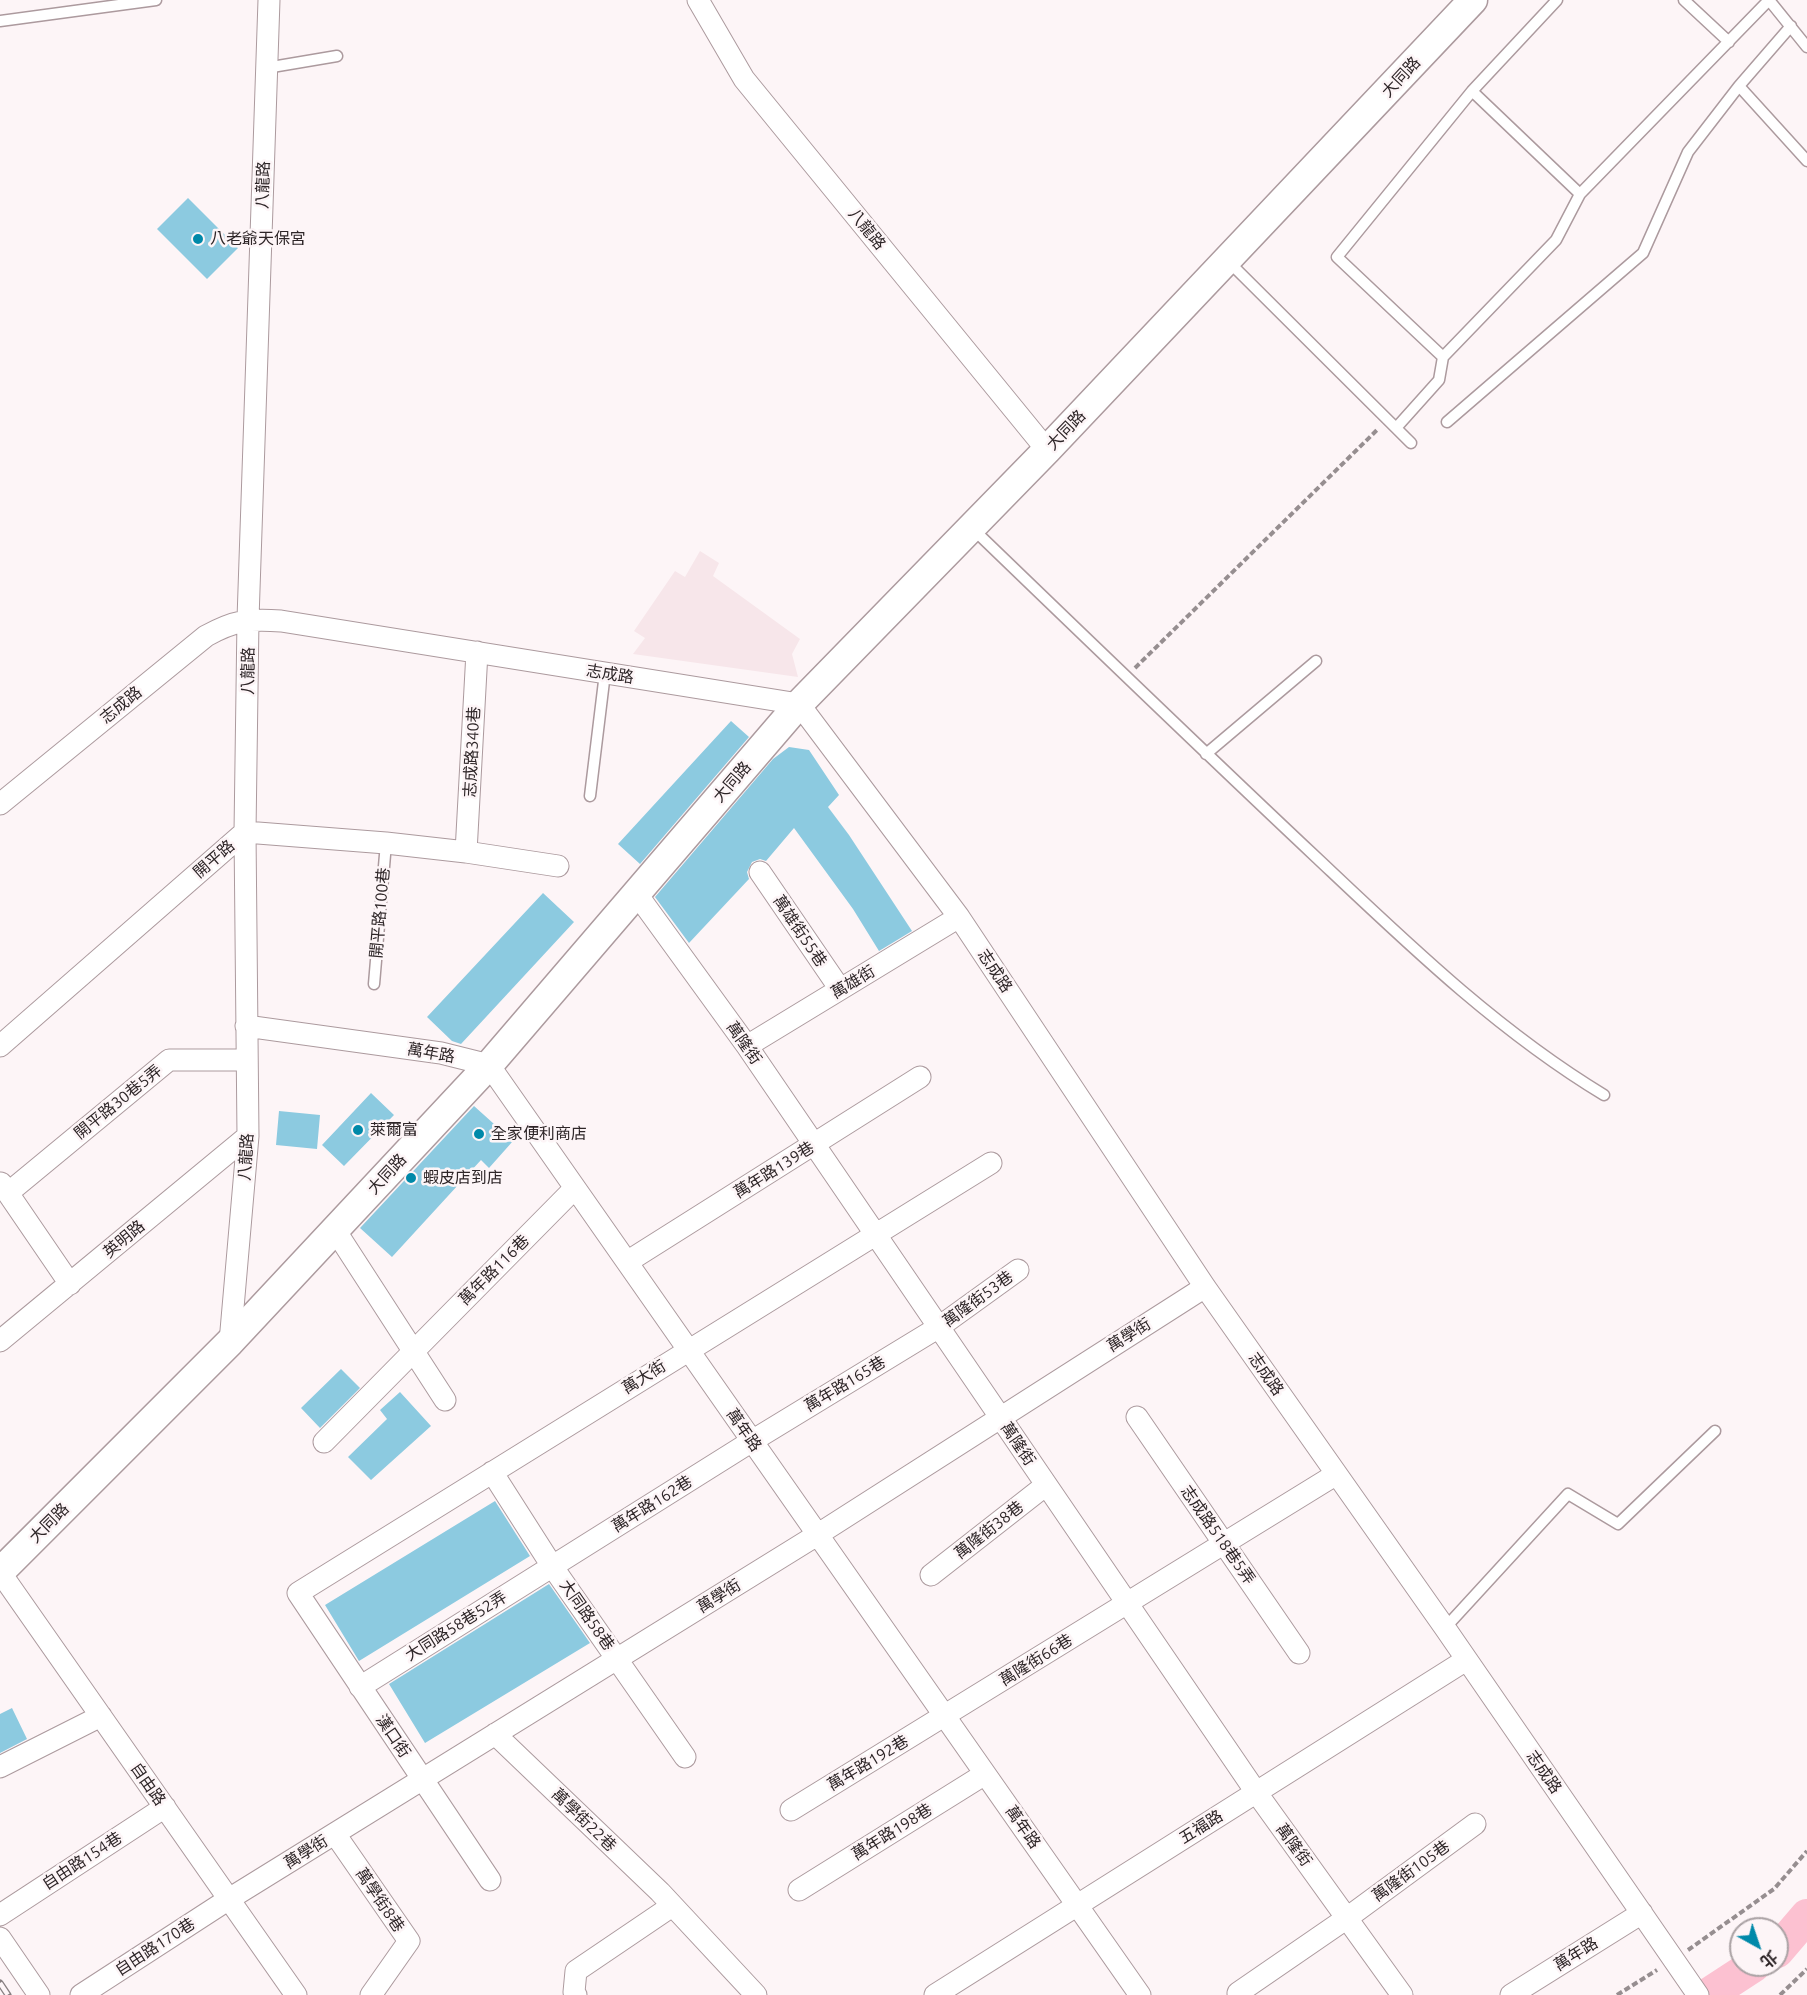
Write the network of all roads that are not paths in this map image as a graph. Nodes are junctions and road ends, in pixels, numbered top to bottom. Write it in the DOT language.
graph roads {
  1 [pos="156,0"];
  2 [pos="269,0"];
  3 [pos="698,0"];
  4 [pos="1473,0"];
  5 [pos="1557,0"];
  6 [pos="1684,0"];
  7 [pos="0,21"];
  8 [pos="1791,26"];
  9 [pos="1728,42"];
  10 [pos="1807,47"];
  11 [pos="337,56"];
  12 [pos="266,68"];
  13 [pos="1739,86"];
  14 [pos="1472,91"];
  15 [pos="1807,161"];
  16 [pos="1580,194"];
  17 [pos="1227,260"];
  18 [pos="1443,357"];
  19 [pos="1447,422"];
  20 [pos="1396,428"];
  21 [pos="1411,443"];
  22 [pos="1047,450"];
  23 [pos="971,527"];
  24 [pos="249,619"];
  25 [pos="477,652"];
  26 [pos="1317,661"];
  27 [pos="605,673"];
  28 [pos="799,704"];
  29 [pos="1206,754"];
  30 [pos="590,796"];
  31 [pos="0,804"];
  32 [pos="245,832"];
  33 [pos="386,843"];
  34 [pos="466,852"];
  35 [pos="558,866"];
  36 [pos="760,872"];
  37 [pos="636,893"];
  38 [pos="959,917"];
  39 [pos="374,984"];
  40 [pos="840,989"];
  41 [pos="246,1026"];
  42 [pos="0,1046"];
  43 [pos="747,1046"];
  44 [pos="247,1060"];
  45 [pos="489,1065"];
  46 [pos="921,1077"];
  47 [pos="1604,1095"];
  48 [pos="248,1136"];
  49 [pos="814,1144"];
  50 [pos="991,1163"];
  51 [pos="4,1187"];
  52 [pos="575,1188"];
  53 [pos="335,1230"];
  54 [pos="876,1236"];
  55 [pos="627,1263"];
  56 [pos="1018,1270"];
  57 [pos="70,1284"];
  58 [pos="1205,1287"];
  59 [pos="939,1328"];
  60 [pos="0,1341"];
  61 [pos="230,1342"];
  62 [pos="688,1350"];
  63 [pos="414,1351"];
  64 [pos="445,1400"];
  65 [pos="1000,1417"];
  66 [pos="1137,1417"];
  67 [pos="1715,1431"];
  68 [pos="324,1442"];
  69 [pos="752,1442"];
  70 [pos="492,1472"];
  71 [pos="1335,1474"];
  72 [pos="1046,1485"];
  73 [pos="817,1535"];
  74 [pos="1224,1544"];
  75 [pos="552,1566"];
  76 [pos="0,1572"];
  77 [pos="931,1575"];
  78 [pos="298,1593"];
  79 [pos="1127,1603"];
  80 [pos="1445,1628"];
  81 [pos="1299,1653"];
  82 [pos="618,1659"];
  83 [pos="1466,1660"];
  84 [pos="360,1686"];
  85 [pos="101,1716"];
  86 [pos="944,1716"];
  87 [pos="495,1734"];
  88 [pos="685,1757"];
  89 [pos="0,1767"];
  90 [pos="985,1774"];
  91 [pos="422,1780"];
  92 [pos="1256,1792"];
  93 [pos="165,1807"];
  94 [pos="791,1810"];
  95 [pos="1475,1824"];
  96 [pos="335,1834"];
  97 [pos="490,1880"];
  98 [pos="799,1890"];
  99 [pos="229,1899"];
  100 [pos="1077,1905"];
  101 [pos="672,1906"];
  102 [pos="1642,1913"];
  103 [pos="0,1915"];
  104 [pos="1347,1918"];
  105 [pos="0,1938"];
  106 [pos="1238,1993"];
  107 [pos="39,1995"];
  108 [pos="81,1995"];
  109 [pos="296,1995"];
  110 [pos="371,1995"];
  111 [pos="576,1995"];
  112 [pos="756,1995"];
  113 [pos="935,1995"];
  114 [pos="1140,1995"];
  115 [pos="1402,1995"];
  116 [pos="1511,1995"];
  117 [pos="1698,1995"];
  1 -- 7 [label="lane"];
  2 -- 12 [label="street, 八龍路"];
  3 -- 22 [label="street, 八龍路"];
  4 -- 17 [label="main road, 大同路"];
  5 -- 14 [label="lane"];
  6 -- 9 [label="lane"];
  8 -- 9 [label="lane"];
  8 -- 10 [label="lane"];
  8 -- 13 [label="lane"];
  9 -- 16 [label="lane"];
  11 -- 12 [label="lane"];
  12 -- 24 [label="street, 八龍路"];
  13 -- 15 [label="lane"];
  13 -- 19 [label="lane"];
  14 -- 16 [label="lane"];
  14 -- 18 [label="lane"];
  16 -- 18 [label="lane"];
  17 -- 20 [label="lane"];
  17 -- 22 [label="main road, 大同路"];
  18 -- 20 [label="lane"];
  20 -- 21 [label="lane"];
  22 -- 23 [label="main road, 大同路"];
  23 -- 28 [label="main road, 大同路"];
  23 -- 29 [label="lane"];
  24 -- 25 [label="street, 志成路"];
  24 -- 31 [label="street, 志成路"];
  24 -- 32 [label="street, 八龍路"];
  25 -- 27 [label="street, 志成路"];
  25 -- 34 [label="street, 志成路340巷"];
  26 -- 29 [label="lane"];
  27 -- 28 [label="street, 志成路"];
  27 -- 30 [label="lane"];
  28 -- 37 [label="main road, 大同路"];
  28 -- 38 [label="street, 志成路"];
  29 -- 47 [label="lane"];
  32 -- 33 [label="street, 開平路"];
  32 -- 41 [label="street, 八龍路"];
  32 -- 42 [label="street, 開平路"];
  33 -- 34 [label="street, 開平路"];
  33 -- 39 [label="lane, 開平路100巷"];
  34 -- 35 [label="street, 開平路"];
  36 -- 40 [label="street, 萬雄街55巷"];
  37 -- 43 [label="street, 萬隆街"];
  37 -- 45 [label="main road, 大同路"];
  38 -- 40 [label="street, 萬雄街"];
  38 -- 58 [label="street, 志成路"];
  40 -- 43 [label="street, 萬雄街"];
  41 -- 44 [label="street, 八龍路"];
  41 -- 45 [label="street, 萬年路"];
  43 -- 49 [label="street, 萬隆街"];
  44 -- 48 [label="street, 八龍路"];
  44 -- 51 [label="street, 開平路30巷5弄"];
  45 -- 52 [label="street, 萬年路"];
  45 -- 53 [label="main road, 大同路"];
  46 -- 49 [label="street, 萬年路139巷"];
  48 -- 57 [label="street, 英明路"];
  48 -- 61 [label="street, 八龍路"];
  49 -- 54 [label="street, 萬隆街"];
  49 -- 55 [label="street, 萬年路139巷"];
  50 -- 54 [label="street, 萬大街"];
  51 -- 57 [label="street"];
  52 -- 55 [label="street, 萬年路"];
  52 -- 63 [label="street, 萬年路116巷"];
  53 -- 61 [label="main road, 大同路"];
  53 -- 63 [label="street"];
  54 -- 59 [label="street, 萬隆街"];
  54 -- 62 [label="street, 萬大街"];
  55 -- 62 [label="street, 萬年路"];
  56 -- 59 [label="street, 萬隆街53巷"];
  57 -- 60 [label="street, 英明路"];
  58 -- 65 [label="street, 萬學街"];
  58 -- 71 [label="street, 志成路"];
  59 -- 65 [label="street, 萬隆街"];
  59 -- 69 [label="street, 萬年路165巷"];
  61 -- 76 [label="main road, 大同路"];
  62 -- 69 [label="street, 萬年路"];
  62 -- 70 [label="street, 萬大街"];
  63 -- 64 [label="street"];
  63 -- 68 [label="street, 萬年路116巷"];
  65 -- 72 [label="street, 萬隆街"];
  65 -- 73 [label="street, 萬學街"];
  66 -- 74 [label="street, 志成路518巷5弄"];
  67 -- 80 [label="lane"];
  69 -- 73 [label="street, 萬年路"];
  69 -- 75 [label="street, 萬年路162巷"];
  70 -- 75 [label="street, 大同路58巷"];
  70 -- 78 [label="street, 萬大街"];
  71 -- 74 [label="street, 萬隆街66巷"];
  71 -- 80 [label="street, 志成路"];
  72 -- 77 [label="street, 萬隆街38巷"];
  72 -- 79 [label="street, 萬隆街"];
  73 -- 82 [label="street, 萬學街"];
  73 -- 86 [label="street, 萬年路"];
  74 -- 79 [label="street, 萬隆街66巷"];
  74 -- 81 [label="street, 志成路518巷5弄"];
  75 -- 82 [label="street, 大同路58巷"];
  75 -- 84 [label="street, 大同路58巷52弄"];
  76 -- 85 [label="street, 自由路"];
  78 -- 84 [label="street, 漢口街"];
  79 -- 86 [label="street, 萬隆街66巷"];
  79 -- 92 [label="street, 萬隆街"];
  80 -- 83 [label="street, 志成路"];
  82 -- 87 [label="street, 萬學街"];
  82 -- 88 [label="street, 大同路58巷"];
  83 -- 92 [label="street, 五福路"];
  83 -- 102 [label="street, 志成路"];
  84 -- 91 [label="street, 漢口街"];
  85 -- 89 [label="street"];
  85 -- 93 [label="street, 自由路"];
  86 -- 90 [label="street, 萬年路"];
  86 -- 94 [label="street, 萬年路192巷"];
  87 -- 91 [label="street, 萬學街"];
  87 -- 101 [label="street, 萬學街22巷"];
  90 -- 98 [label="street, 萬年路198巷"];
  90 -- 100 [label="street, 萬年路"];
  91 -- 96 [label="street, 萬學街"];
  91 -- 97 [label="street, 漢口街"];
  92 -- 100 [label="street, 五福路"];
  92 -- 104 [label="street, 萬隆街"];
  93 -- 99 [label="street, 自由路"];
  93 -- 103 [label="street, 自由路154巷"];
  95 -- 104 [label="street, 萬隆街105巷"];
  96 -- 99 [label="street, 萬學街"];
  96 -- 110 [label="street, 萬學街8巷"];
  99 -- 108 [label="street, 自由路170巷"];
  99 -- 109 [label="street, 自由路"];
  100 -- 113 [label="street, 五福路"];
  100 -- 114 [label="street, 萬年路"];
  101 -- 111 [label="street"];
  101 -- 112 [label="street, 萬學街22巷"];
  102 -- 116 [label="street, 萬年路"];
  102 -- 117 [label="street, 志成路"];
  104 -- 106 [label="street, 萬隆街105巷"];
  104 -- 115 [label="street, 萬隆街"];
  105 -- 107 [label="street"];
}
